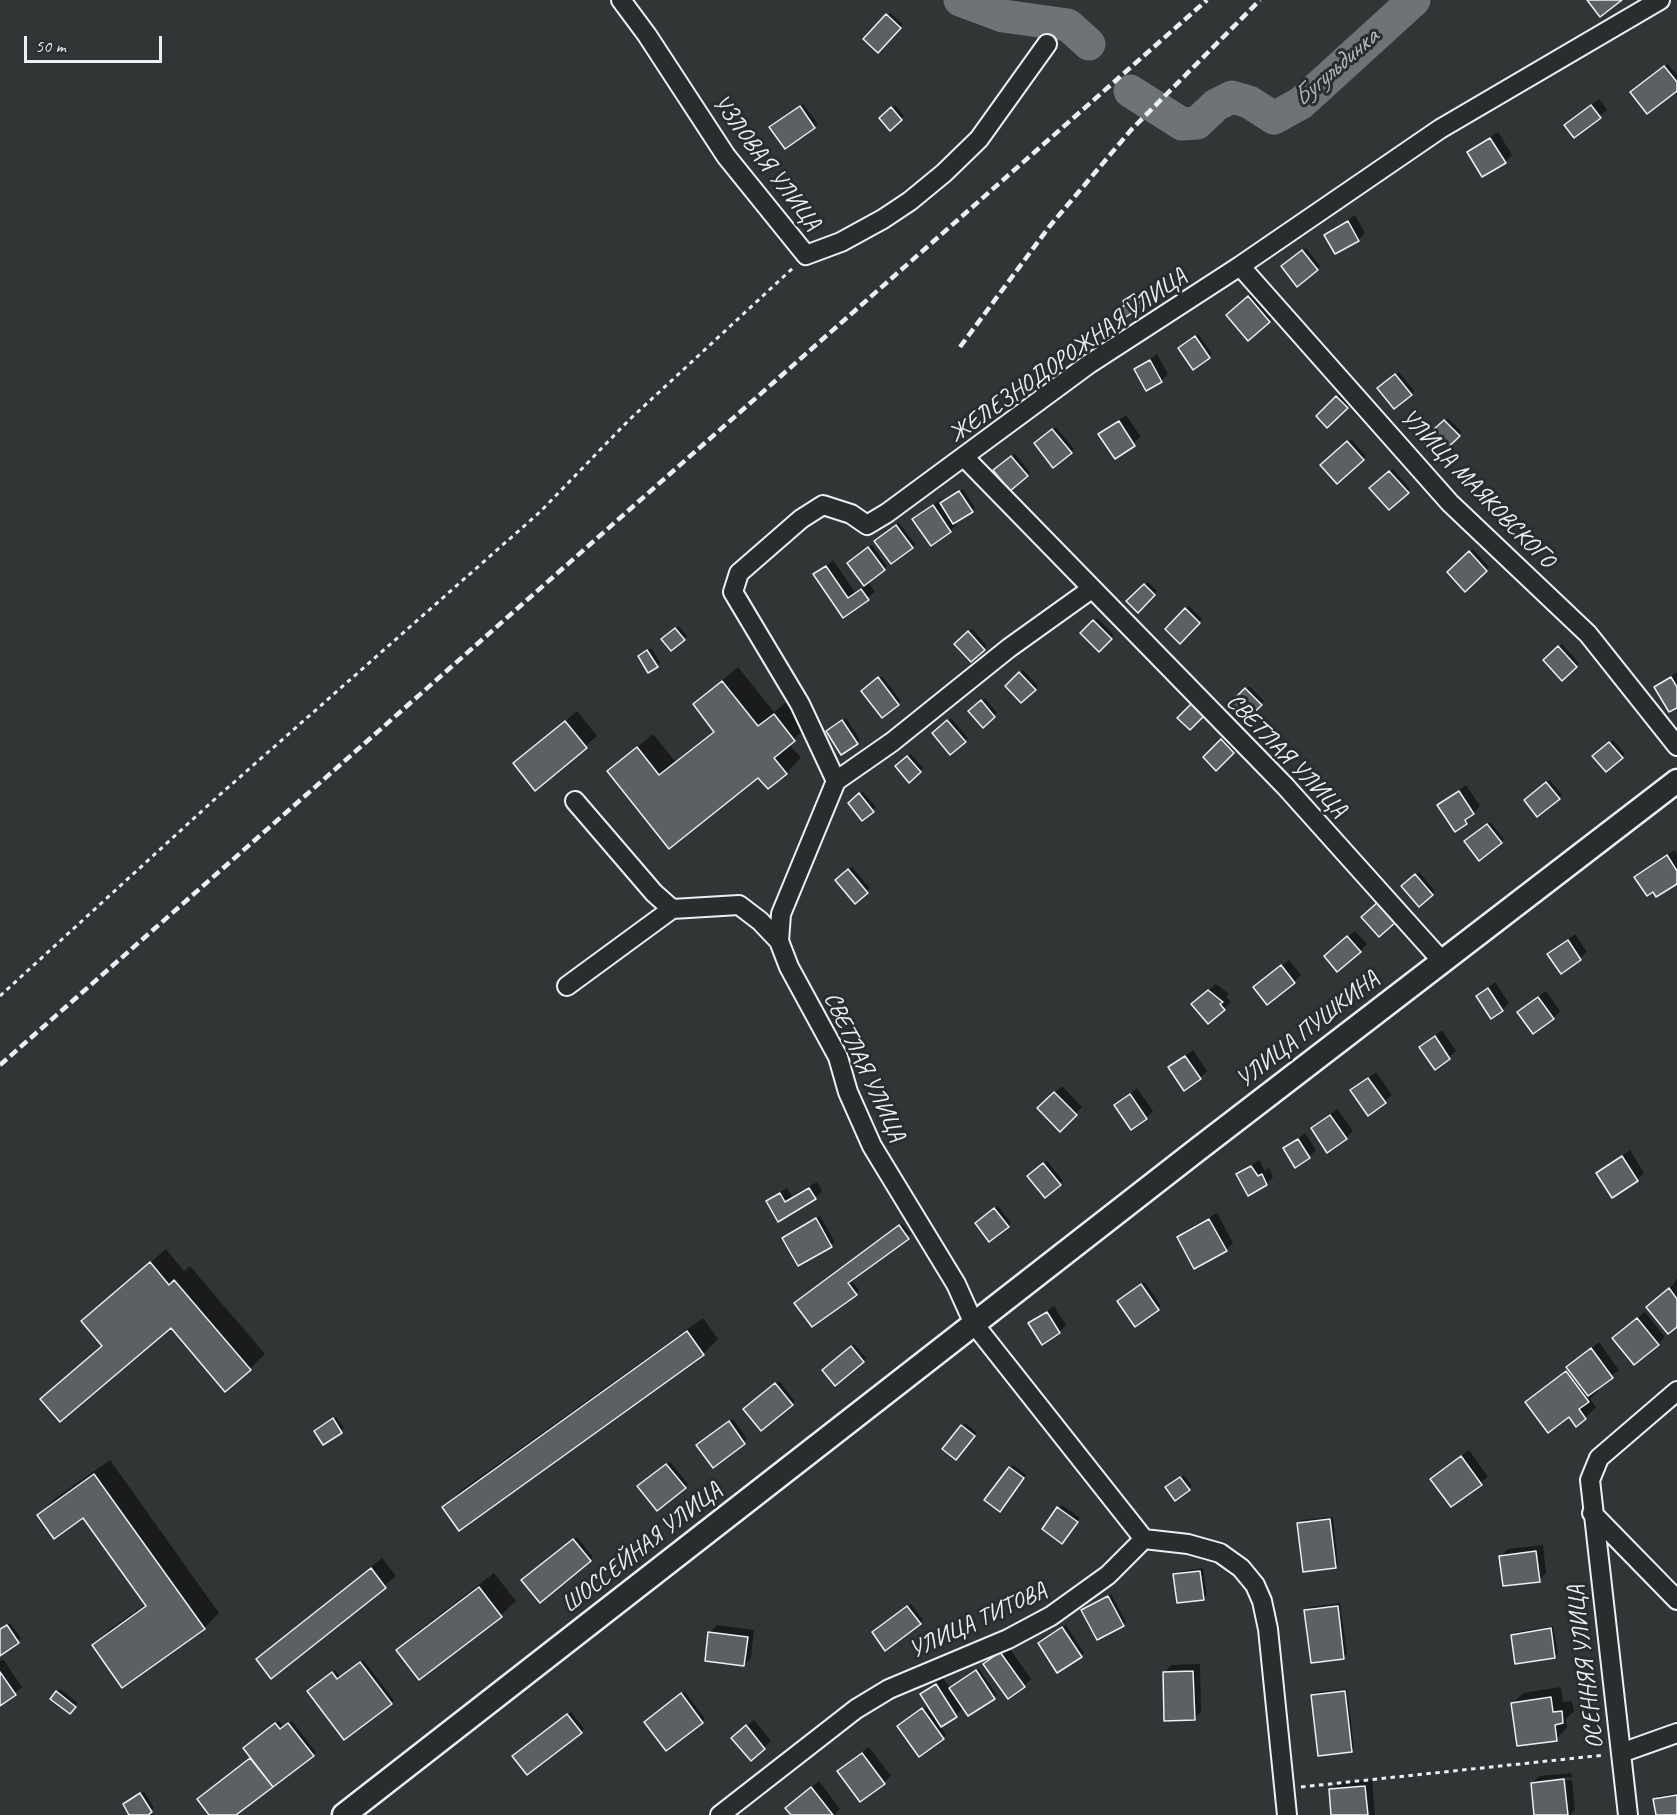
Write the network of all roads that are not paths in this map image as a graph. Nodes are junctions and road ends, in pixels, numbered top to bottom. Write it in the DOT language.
graph roads {
  1 [pos="621,0"];
  2 [pos="1660,0"];
  3 [pos="1670,0"];
  4 [pos="1677,4"];
  5 [pos="1047,44"];
  6 [pos="1240,266"];
  7 [pos="965,458"];
  8 [pos="1090,590"];
  9 [pos="1677,746"];
  10 [pos="836,781"];
  11 [pos="1677,781"];
  12 [pos="575,801"];
  13 [pos="672,909"];
  14 [pos="778,941"];
  15 [pos="1442,961"];
  16 [pos="567,986"];
  17 [pos="974,1324"];
  18 [pos="1677,1391"];
  19 [pos="1592,1513"];
  20 [pos="1144,1539"];
  21 [pos="1677,1600"];
  22 [pos="1677,1733"];
  23 [pos="1621,1753"];
  24 [pos="344,1815"];
  25 [pos="720,1815"];
  26 [pos="1287,1815"];
  27 [pos="1628,1815"];
  1 -- 5 [label="street, УЗЛОВАЯ УЛИЦА"];
  2 -- 6 [label="street, ЖЕЛЕЗНОДОРОЖНАЯ УЛИЦА"];
  3 -- 4 [label="street"];
  6 -- 7 [label="street, ЖЕЛЕЗНОДОРОЖНАЯ УЛИЦА"];
  6 -- 9 [label="street, УЛИЦА МАЯКОВСКОГО"];
  7 -- 8 [label="street, СВЕТЛАЯ УЛИЦА"];
  7 -- 10 [label="street, ЖЕЛЕЗНОДОРОЖНАЯ УЛИЦА"];
  8 -- 10 [label="street"];
  8 -- 15 [label="street, СВЕТЛАЯ УЛИЦА"];
  10 -- 14 [label="street"];
  11 -- 15 [label="main road, УЛИЦА ПУШКИНА"];
  12 -- 13 [label="street"];
  13 -- 14 [label="street"];
  13 -- 16 [label="street"];
  14 -- 17 [label="street, СВЕТЛАЯ УЛИЦА"];
  15 -- 17 [label="main road, УЛИЦА ПУШКИНА"];
  17 -- 20 [label="street"];
  17 -- 24 [label="main road, ШОССЕЙНАЯ УЛИЦА"];
  18 -- 19 [label="street, ОСЕННЯЯ УЛИЦА"];
  19 -- 21 [label="street"];
  19 -- 23 [label="street, ОСЕННЯЯ УЛИЦА"];
  20 -- 25 [label="street, УЛИЦА ТИТОВА"];
  20 -- 26 [label="street"];
  22 -- 23 [label="street"];
  23 -- 27 [label="street, ОСЕННЯЯ УЛИЦА"];
}
